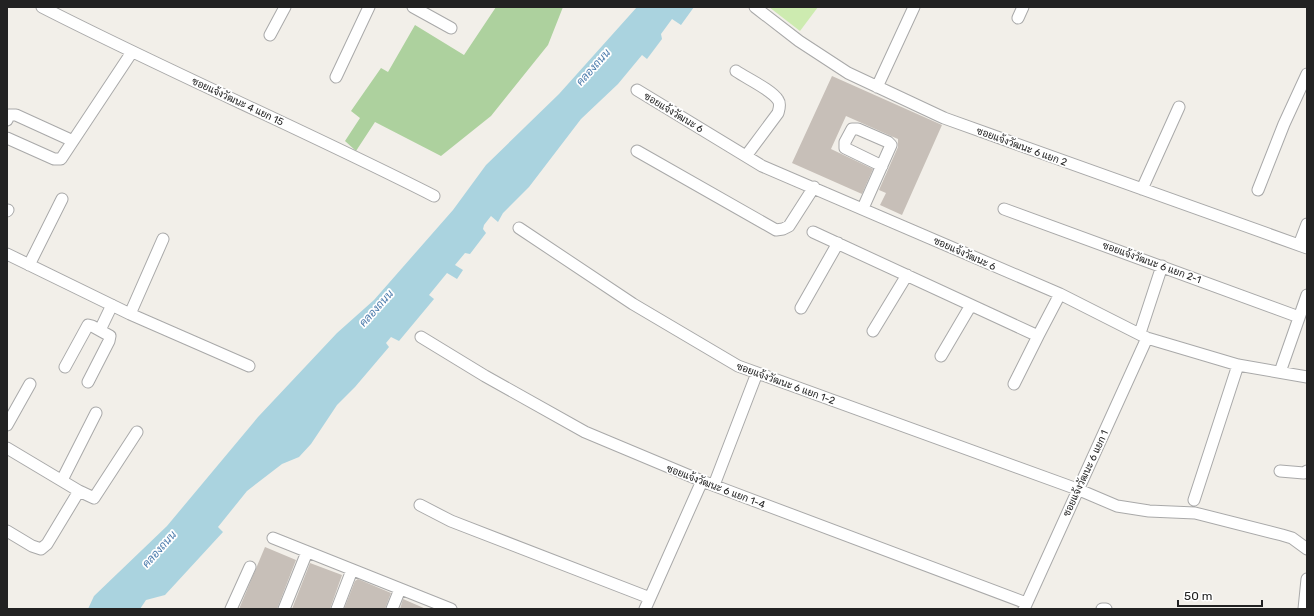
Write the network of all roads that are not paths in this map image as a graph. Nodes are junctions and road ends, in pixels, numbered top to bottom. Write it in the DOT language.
graph roads {
  1 [pos="42,7"];
  2 [pos="285,7"];
  3 [pos="369,7"];
  4 [pos="413,7"];
  5 [pos="756,7"];
  6 [pos="914,7"];
  7 [pos="1024,7"];
  8 [pos="1018,18"];
  9 [pos="451,28"];
  10 [pos="270,35"];
  11 [pos="132,52"];
  12 [pos="736,71"];
  13 [pos="1307,74"];
  14 [pos="336,77"];
  15 [pos="877,88"];
  16 [pos="638,90"];
  17 [pos="1179,106"];
  18 [pos="7,120"];
  19 [pos="7,138"];
  20 [pos="73,141"];
  21 [pos="637,151"];
  22 [pos="746,156"];
  23 [pos="882,166"];
  24 [pos="814,187"];
  25 [pos="1142,188"];
  26 [pos="1258,190"];
  27 [pos="434,196"];
  28 [pos="62,199"];
  29 [pos="863,208"];
  30 [pos="1004,209"];
  31 [pos="1307,224"];
  32 [pos="519,228"];
  33 [pos="813,232"];
  34 [pos="163,239"];
  35 [pos="838,243"];
  36 [pos="1303,246"];
  37 [pos="7,254"];
  38 [pos="29,265"];
  39 [pos="1162,266"];
  40 [pos="907,275"];
  41 [pos="1060,294"];
  42 [pos="1307,295"];
  43 [pos="112,305"];
  44 [pos="971,305"];
  45 [pos="801,308"];
  46 [pos="130,314"];
  47 [pos="1299,317"];
  48 [pos="100,330"];
  49 [pos="873,331"];
  50 [pos="1143,335"];
  51 [pos="1038,336"];
  52 [pos="421,337"];
  53 [pos="941,356"];
  54 [pos="1238,365"];
  55 [pos="249,366"];
  56 [pos="65,367"];
  57 [pos="1280,372"];
  58 [pos="757,373"];
  59 [pos="1307,377"];
  60 [pos="88,382"];
  61 [pos="30,384"];
  62 [pos="1014,384"];
  63 [pos="96,413"];
  64 [pos="7,425"];
  65 [pos="137,432"];
  66 [pos="7,448"];
  67 [pos="1280,471"];
  68 [pos="1307,471"];
  69 [pos="62,480"];
  70 [pos="702,481"];
  71 [pos="714,485"];
  72 [pos="1077,489"];
  73 [pos="79,491"];
  74 [pos="1194,500"];
  75 [pos="420,505"];
  76 [pos="7,531"];
  77 [pos="273,538"];
  78 [pos="1307,549"];
  79 [pos="307,552"];
  80 [pos="250,567"];
  81 [pos="352,570"];
  82 [pos="1307,579"];
  83 [pos="1307,585"];
  84 [pos="400,589"];
  85 [pos="650,598"];
  86 [pos="1025,606"];
  87 [pos="231,609"];
  88 [pos="284,609"];
  89 [pos="337,609"];
  90 [pos="392,609"];
  91 [pos="449,609"];
  92 [pos="645,609"];
  93 [pos="1102,609"];
  94 [pos="1106,609"];
  95 [pos="1304,609"];
  1 -- 11 [label="street, ซอยแจ้งวัฒนะ 4 แยก 15"];
  2 -- 10 [label="street"];
  3 -- 14 [label="street"];
  4 -- 9 [label="street"];
  5 -- 15 [label="street, ซอยแจ้งวัฒนะ 6 แยก 2"];
  6 -- 15 [label="street"];
  7 -- 8 [label="street"];
  11 -- 20 [label="street"];
  11 -- 27 [label="street, ซอยแจ้งวัฒนะ 4 แยก 15"];
  12 -- 22 [label="street"];
  13 -- 26 [label="street"];
  15 -- 25 [label="street, ซอยแจ้งวัฒนะ 6 แยก 2"];
  16 -- 22 [label="street, ซอยแจ้งวัฒนะ 6"];
  17 -- 25 [label="street"];
  18 -- 20 [label="street"];
  19 -- 20 [label="street"];
  21 -- 24 [label="street"];
  22 -- 24 [label="street, ซอยแจ้งวัฒนะ 6"];
  23 -- 29 [label="street"];
  24 -- 29 [label="street, ซอยแจ้งวัฒนะ 6"];
  25 -- 36 [label="street, ซอยแจ้งวัฒนะ 6 แยก 2"];
  28 -- 38 [label="street"];
  29 -- 41 [label="street, ซอยแจ้งวัฒนะ 6"];
  30 -- 39 [label="street, ซอยแจ้งวัฒนะ 6 แยก 2-1"];
  31 -- 36 [label="street"];
  32 -- 58 [label="street, ซอยแจ้งวัฒนะ 6 แยก 1-2"];
  33 -- 35 [label="street"];
  34 -- 46 [label="street"];
  35 -- 40 [label="street"];
  35 -- 45 [label="street"];
  37 -- 38 [label="street"];
  38 -- 43 [label="street"];
  39 -- 47 [label="street, ซอยแจ้งวัฒนะ 6 แยก 2-1"];
  39 -- 50 [label="street, ซอยแจ้งวัฒนะ 6 แยก 1"];
  40 -- 44 [label="street"];
  40 -- 49 [label="street"];
  41 -- 50 [label="street, ซอยแจ้งวัฒนะ 6"];
  41 -- 51 [label="street"];
  42 -- 47 [label="street"];
  43 -- 46 [label="street"];
  43 -- 48 [label="street"];
  44 -- 51 [label="street"];
  44 -- 53 [label="street"];
  46 -- 55 [label="street"];
  47 -- 57 [label="street"];
  48 -- 56 [label="street"];
  48 -- 60 [label="street"];
  50 -- 54 [label="street, ซอยแจ้งวัฒนะ 6"];
  50 -- 72 [label="street, ซอยแจ้งวัฒนะ 6 แยก 1"];
  51 -- 62 [label="street"];
  52 -- 70 [label="street, ซอยแจ้งวัฒนะ 6 แยก 1-4"];
  54 -- 57 [label="street, ซอยแจ้งวัฒนะ 6"];
  54 -- 74 [label="street"];
  57 -- 59 [label="street, ซอยแจ้งวัฒนะ 6"];
  58 -- 71 [label="street"];
  58 -- 72 [label="street, ซอยแจ้งวัฒนะ 6 แยก 1-2"];
  61 -- 64 [label="street"];
  63 -- 69 [label="street"];
  65 -- 73 [label="street"];
  66 -- 69 [label="street"];
  67 -- 68 [label="street"];
  69 -- 73 [label="street"];
  70 -- 71 [label="street, ซอยแจ้งวัฒนะ 6 แยก 1-4"];
  70 -- 85 [label="street"];
  71 -- 86 [label="street, ซอยแจ้งวัฒนะ 6 แยก 1-4"];
  72 -- 78 [label="street, ซอยแจ้งวัฒนะ 6 แยก 1-2"];
  72 -- 86 [label="street, ซอยแจ้งวัฒนะ 6 แยก 1"];
  73 -- 76 [label="street"];
  75 -- 85 [label="street"];
  77 -- 79 [label="street"];
  79 -- 81 [label="street"];
  79 -- 88 [label="street"];
  80 -- 87 [label="street"];
  81 -- 84 [label="street"];
  81 -- 89 [label="street"];
  82 -- 83 [label="street"];
  83 -- 95 [label="street"];
  84 -- 90 [label="street"];
  84 -- 91 [label="street"];
  85 -- 92 [label="street"];
  93 -- 94 [label="street"];
}
